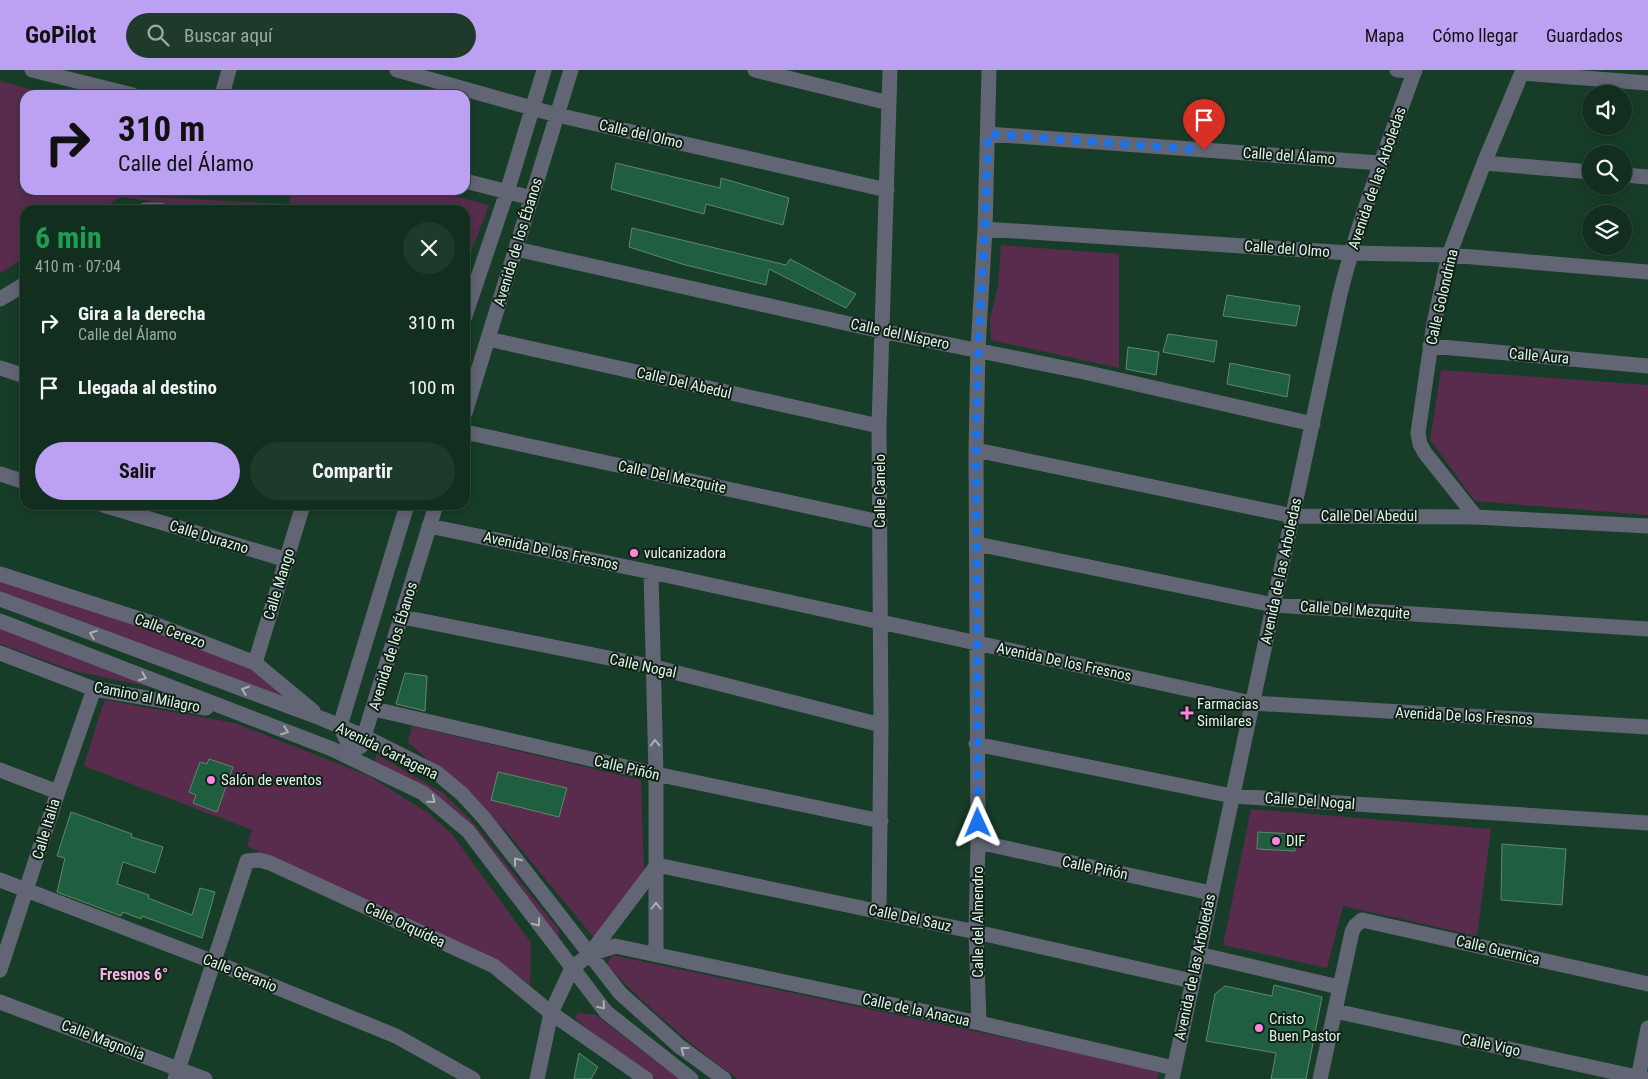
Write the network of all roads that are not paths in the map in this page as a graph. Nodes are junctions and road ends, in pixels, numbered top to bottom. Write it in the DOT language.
graph roads {
  1 [pos="32,70"];
  2 [pos="229,70"];
  3 [pos="397,70"];
  4 [pos="544,70"];
  5 [pos="571,70"];
  6 [pos="755,70"];
  7 [pos="890,70"];
  8 [pos="989,70"];
  9 [pos="1397,70"];
  10 [pos="1415,71"];
  11 [pos="1522,71"];
  12 [pos="1648,83"];
  13 [pos="112,90"];
  14 [pos="223,90"];
  15 [pos="466,90"];
  16 [pos="470,91"];
  17 [pos="889,103"];
  18 [pos="532,109"];
  19 [pos="557,115"];
  20 [pos="988,134"];
  21 [pos="1380,163"];
  22 [pos="1484,163"];
  23 [pos="1582,171"];
  24 [pos="1632,176"];
  25 [pos="1648,177"];
  26 [pos="470,182"];
  27 [pos="886,190"];
  28 [pos="507,192"];
  29 [pos="532,198"];
  30 [pos="985,229"];
  31 [pos="516,249"];
  32 [pos="1350,253"];
  33 [pos="1449,256"];
  34 [pos="1648,272"];
  35 [pos="20,287"];
  36 [pos="470,295"];
  37 [pos="0,299"];
  38 [pos="881,330"];
  39 [pos="488,339"];
  40 [pos="1430,346"];
  41 [pos="978,349"];
  42 [pos="1648,366"];
  43 [pos="0,368"];
  44 [pos="20,374"];
  45 [pos="470,397"];
  46 [pos="1313,424"];
  47 [pos="879,426"];
  48 [pos="470,433"];
  49 [pos="976,450"];
  50 [pos="0,474"];
  51 [pos="20,480"];
  52 [pos="120,510"];
  53 [pos="302,510"];
  54 [pos="405,510"];
  55 [pos="434,510"];
  56 [pos="1293,516"];
  57 [pos="1476,517"];
  58 [pos="880,522"];
  59 [pos="429,526"];
  60 [pos="1648,526"];
  61 [pos="977,544"];
  62 [pos="287,560"];
  63 [pos="651,572"];
  64 [pos="0,574"];
  65 [pos="0,599"];
  66 [pos="1274,605"];
  67 [pos="403,617"];
  68 [pos="0,621"];
  69 [pos="881,623"];
  70 [pos="1648,629"];
  71 [pos="977,643"];
  72 [pos="0,653"];
  73 [pos="255,663"];
  74 [pos="654,667"];
  75 [pos="94,689"];
  76 [pos="1252,703"];
  77 [pos="374,709"];
  78 [pos="240,714"];
  79 [pos="324,719"];
  80 [pos="881,725"];
  81 [pos="340,726"];
  82 [pos="1648,727"];
  83 [pos="365,737"];
  84 [pos="976,744"];
  85 [pos="356,760"];
  86 [pos="0,770"];
  87 [pos="656,774"];
  88 [pos="58,792"];
  89 [pos="1232,796"];
  90 [pos="881,822"];
  91 [pos="1648,823"];
  92 [pos="978,842"];
  93 [pos="656,865"];
  94 [pos="0,880"];
  95 [pos="27,890"];
  96 [pos="1211,893"];
  97 [pos="880,912"];
  98 [pos="976,932"];
  99 [pos="656,954"];
  100 [pos="1198,954"];
  101 [pos="589,955"];
  102 [pos="214,962"];
  103 [pos="572,968"];
  104 [pos="0,970"];
  105 [pos="1192,981"];
  106 [pos="1648,984"];
  107 [pos="1339,987"];
  108 [pos="0,1002"];
  109 [pos="1335,1011"];
  110 [pos="550,1012"];
  111 [pos="979,1023"];
  112 [pos="1648,1028"];
  113 [pos="1173,1073"];
  114 [pos="177,1074"];
  115 [pos="1641,1078"];
  116 [pos="206,1079"];
  117 [pos="472,1079"];
  118 [pos="537,1079"];
  119 [pos="646,1079"];
  120 [pos="691,1079"];
  121 [pos="724,1079"];
  122 [pos="1320,1079"];
  1 -- 13 [label="street"];
  2 -- 14 [label="street"];
  3 -- 15 [label="street, Calle del Olmo"];
  4 -- 18 [label="street, Avenida de los Ébanos"];
  5 -- 19 [label="street, Avenida de los Ébanos"];
  6 -- 17 [label="street"];
  7 -- 17 [label="street, Calle Canelo"];
  8 -- 20 [label="street, Calle del Almendro"];
  9 -- 10 [label="street"];
  10 -- 21 [label="street, Avenida de las Arboledas"];
  11 -- 12 [label="street"];
  11 -- 22 [label="street, Calle Golondrina"];
  16 -- 18 [label="street, Calle del Olmo"];
  17 -- 27 [label="street, Calle Canelo"];
  18 -- 19 [label="street, Calle del Olmo"];
  18 -- 28 [label="street, Avenida de los Ébanos"];
  19 -- 27 [label="street, Calle del Olmo"];
  19 -- 29 [label="street, Avenida de los Ébanos"];
  20 -- 21 [label="street, Calle del Álamo"];
  20 -- 30 [label="street, Calle del Almendro"];
  21 -- 32 [label="street, Avenida de las Arboledas"];
  22 -- 23 [label="street"];
  22 -- 33 [label="street, Calle Golondrina"];
  24 -- 25 [label="street"];
  26 -- 28 [label="street"];
  27 -- 38 [label="street, Calle Canelo"];
  28 -- 29 [label="street"];
  28 -- 36 [label="street, Avenida de los Ébanos"];
  29 -- 31 [label="street, Avenida de los Ébanos"];
  30 -- 32 [label="street, Calle del Olmo"];
  30 -- 41 [label="street, Calle del Almendro"];
  31 -- 38 [label="street, Calle del Níspero"];
  31 -- 39 [label="street, Avenida de los Ébanos"];
  32 -- 33 [label="street, Calle del Olmo"];
  32 -- 46 [label="street, Avenida de las Arboledas"];
  33 -- 34 [label="street, Calle del Olmo"];
  33 -- 40 [label="street, Calle Golondrina"];
  35 -- 37 [label="street"];
  38 -- 41 [label="street, Calle del Níspero"];
  38 -- 47 [label="street, Calle Canelo"];
  39 -- 45 [label="street, Avenida de los Ébanos"];
  39 -- 47 [label="street, Calle Del Abedul"];
  40 -- 42 [label="street, Calle Aura"];
  40 -- 57 [label="street, Calle Golondrina"];
  41 -- 46 [label="street, Calle del Níspero"];
  41 -- 49 [label="street, Calle del Almendro"];
  43 -- 44 [label="street"];
  46 -- 56 [label="street, Avenida de las Arboledas"];
  47 -- 58 [label="street, Calle Canelo"];
  48 -- 58 [label="street, Calle Del Mezquite"];
  49 -- 56 [label="street, Calle Del Abedul"];
  49 -- 61 [label="street, Calle del Almendro"];
  50 -- 51 [label="street"];
  52 -- 62 [label="street, Calle Durazno"];
  53 -- 62 [label="street, Calle Mango"];
  54 -- 81 [label="street, Avenida de los Ébanos"];
  55 -- 59 [label="street, Avenida de los Ébanos"];
  56 -- 57 [label="street, Calle Del Abedul"];
  56 -- 66 [label="street, Avenida de las Arboledas"];
  57 -- 60 [label="street, Calle Del Abedul"];
  58 -- 69 [label="street, Calle Canelo"];
  59 -- 63 [label="street, Avenida De los Fresnos"];
  59 -- 67 [label="street, Avenida de los Ébanos"];
  61 -- 66 [label="street, Calle Del Mezquite"];
  61 -- 71 [label="street, Calle del Almendro"];
  62 -- 73 [label="street, Calle Mango"];
  63 -- 69 [label="street, Avenida De los Fresnos"];
  63 -- 74 [label="street"];
  64 -- 73 [label="street, Calle Cerezo"];
  79 -- 65 [label="street, Avenida Cartagena, one-way"];
  66 -- 70 [label="street, Calle Del Mezquite"];
  66 -- 76 [label="street, Avenida de las Arboledas"];
  67 -- 74 [label="street, Calle Nogal"];
  67 -- 77 [label="street, Avenida de los Ébanos"];
  68 -- 78 [label="street, Avenida Cartagena, one-way"];
  69 -- 71 [label="street, Avenida De los Fresnos"];
  69 -- 80 [label="street, Calle Canelo"];
  71 -- 76 [label="street, Avenida De los Fresnos"];
  71 -- 84 [label="street, Calle del Almendro"];
  72 -- 75 [label="street, Camino al Milagro"];
  73 -- 79 [label="street, Calle Cerezo"];
  74 -- 80 [label="street, Calle Nogal"];
  87 -- 74 [label="street, one-way"];
  75 -- 78 [label="street, Camino al Milagro"];
  75 -- 88 [label="street, Calle Italia"];
  76 -- 82 [label="street, Avenida De los Fresnos"];
  76 -- 89 [label="street, Avenida de las Arboledas"];
  77 -- 83 [label="street, Avenida de los Ébanos"];
  77 -- 87 [label="street, Calle Piñón"];
  78 -- 85 [label="street, Avenida Cartagena, one-way"];
  79 -- 81 [label="street, Avenida Cartagena"];
  80 -- 90 [label="street, Calle Canelo"];
  81 -- 83 [label="street, Avenida Cartagena"];
  81 -- 85 [label="street"];
  83 -- 85 [label="street, Avenida de los Ébanos"];
  101 -- 83 [label="street, Avenida Cartagena, one-way"];
  84 -- 89 [label="street, Calle Del Nogal"];
  84 -- 92 [label="street, Calle del Almendro"];
  85 -- 103 [label="street, Avenida Cartagena, one-way"];
  86 -- 88 [label="street"];
  87 -- 90 [label="street, Calle Piñón"];
  87 -- 93 [label="street"];
  88 -- 95 [label="street, Calle Italia"];
  89 -- 91 [label="street, Calle Del Nogal"];
  89 -- 96 [label="street, Avenida de las Arboledas"];
  90 -- 97 [label="street, Calle Canelo"];
  92 -- 96 [label="street, Calle Piñón"];
  92 -- 98 [label="street, Calle del Almendro"];
  93 -- 97 [label="street, Calle Del Sauz"];
  99 -- 93 [label="street, one-way"];
  93 -- 101 [label="street"];
  94 -- 95 [label="street, Calle Geranio"];
  95 -- 102 [label="street, Calle Geranio"];
  95 -- 104 [label="street, Calle Italia"];
  96 -- 100 [label="street, Avenida de las Arboledas"];
  97 -- 98 [label="street, Calle Del Sauz"];
  98 -- 105 [label="street, Calle Del Sauz"];
  98 -- 111 [label="street, Calle del Almendro"];
  99 -- 101 [label="street, Calle de la Anacua"];
  99 -- 111 [label="street, Calle de la Anacua"];
  100 -- 105 [label="street, Avenida de las Arboledas"];
  100 -- 107 [label="street"];
  101 -- 103 [label="street"];
  121 -- 101 [label="street, Avenida Cartagena, one-way"];
  102 -- 110 [label="street, Calle Orquídea"];
  102 -- 114 [label="street"];
  102 -- 117 [label="street, Calle Geranio"];
  103 -- 110 [label="street"];
  103 -- 120 [label="street, Avenida Cartagena, one-way"];
  105 -- 113 [label="street, Avenida de las Arboledas"];
  106 -- 107 [label="street, Calle Guernica"];
  107 -- 109 [label="street"];
  108 -- 114 [label="street, Calle Magnolia"];
  109 -- 115 [label="street, Calle Vigo"];
  109 -- 122 [label="street"];
  110 -- 118 [label="street"];
  110 -- 119 [label="street, Calle Orquídea"];
  111 -- 113 [label="street, Calle de la Anacua"];
  112 -- 115 [label="street"];
  114 -- 116 [label="street, Calle Magnolia"];
}
